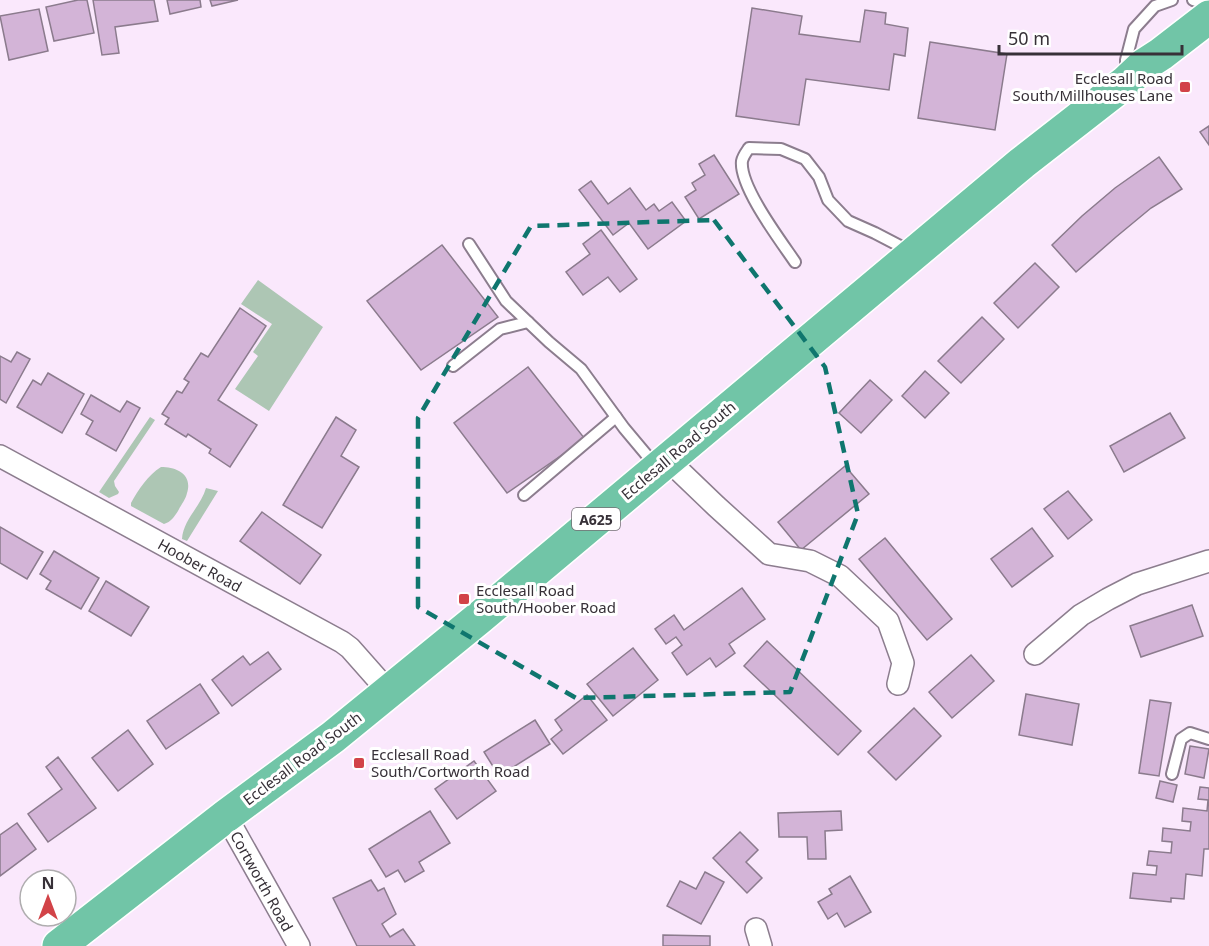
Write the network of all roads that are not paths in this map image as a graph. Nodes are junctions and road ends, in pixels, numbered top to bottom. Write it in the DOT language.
graph roads {
  1 [pos="1172,0"];
  2 [pos="1193,0"];
  3 [pos="1209,5"];
  4 [pos="1209,17"];
  5 [pos="1126,81"];
  6 [pos="469,244"];
  7 [pos="913,256"];
  8 [pos="795,262"];
  9 [pos="528,322"];
  10 [pos="453,366"];
  11 [pos="616,417"];
  12 [pos="0,456"];
  13 [pos="662,463"];
  14 [pos="524,495"];
  15 [pos="1209,561"];
  16 [pos="1035,654"];
  17 [pos="898,684"];
  18 [pos="388,691"];
  19 [pos="1209,740"];
  20 [pos="1172,774"];
  21 [pos="226,816"];
  22 [pos="59,946"];
  23 [pos="298,946"];
  1 -- 5 [label="lane"];
  2 -- 3 [label="lane"];
  4 -- 5 [label="main road, Ecclesall Road South / A625"];
  5 -- 7 [label="main road, Ecclesall Road South / A625"];
  6 -- 9 [label="lane"];
  7 -- 8 [label="lane"];
  7 -- 13 [label="main road, Ecclesall Road South / A625"];
  9 -- 10 [label="lane"];
  9 -- 11 [label="lane"];
  11 -- 13 [label="lane"];
  11 -- 14 [label="lane"];
  12 -- 18 [label="street, Hoober Road"];
  13 -- 17 [label="street"];
  13 -- 18 [label="main road, Ecclesall Road South / A625"];
  15 -- 16 [label="street"];
  18 -- 21 [label="main road, Ecclesall Road South / A625"];
  19 -- 20 [label="lane"];
  21 -- 22 [label="main road, Ecclesall Road South / A625"];
  21 -- 23 [label="street, Cortworth Road"];
}
